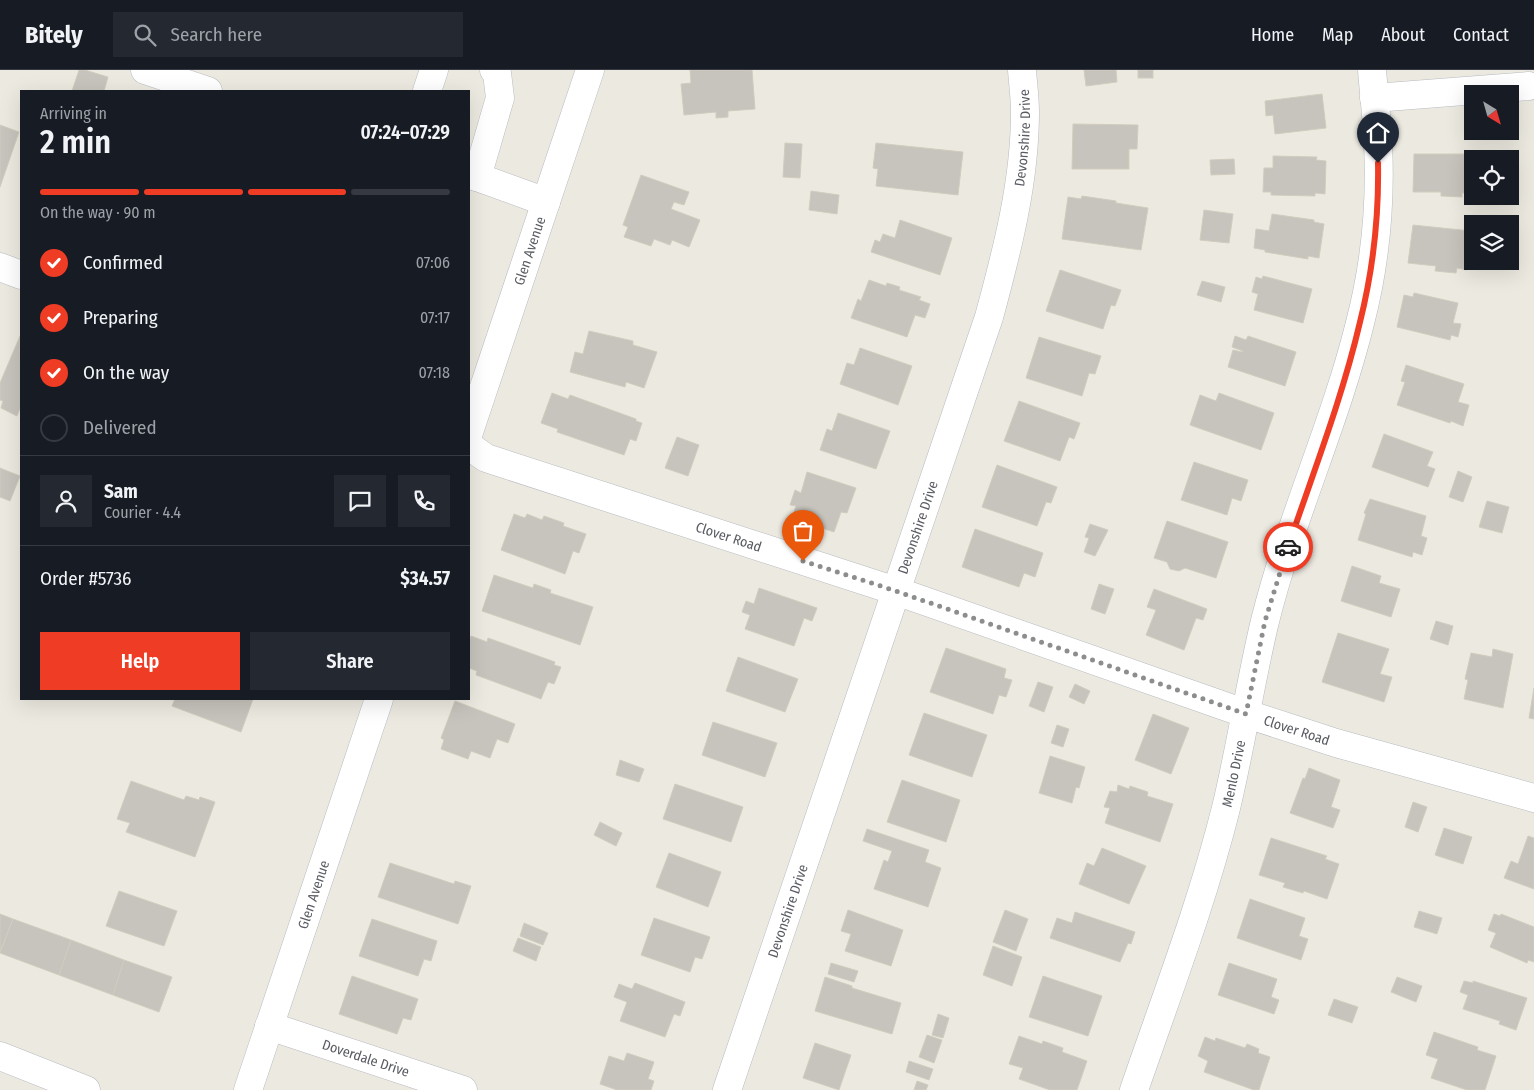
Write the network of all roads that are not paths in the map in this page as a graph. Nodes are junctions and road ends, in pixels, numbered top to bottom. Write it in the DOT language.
graph roads {
  1 [pos="145,70"];
  2 [pos="434,70"];
  3 [pos="494,70"];
  4 [pos="590,70"];
  5 [pos="1022,70"];
  6 [pos="1372,70"];
  7 [pos="1529,86"];
  8 [pos="205,90"];
  9 [pos="427,90"];
  10 [pos="1374,98"];
  11 [pos="473,176"];
  12 [pos="546,202"];
  13 [pos="0,267"];
  14 [pos="20,275"];
  15 [pos="470,429"];
  16 [pos="470,447"];
  17 [pos="896,591"];
  18 [pos="379,700"];
  19 [pos="1246,714"];
  20 [pos="1534,798"];
  21 [pos="269,1026"];
  22 [pos="0,1056"];
  23 [pos="404,1081"];
  24 [pos="86,1090"];
  25 [pos="248,1090"];
  26 [pos="463,1090"];
  27 [pos="728,1090"];
  28 [pos="1134,1090"];
  1 -- 8 [label="street"];
  2 -- 9 [label="street"];
  3 -- 11 [label="street"];
  4 -- 12 [label="street, Glen Avenue"];
  5 -- 17 [label="street, Devonshire Drive"];
  6 -- 10 [label="street, Menlo Drive"];
  7 -- 10 [label="street"];
  10 -- 19 [label="street, Menlo Drive"];
  11 -- 12 [label="street"];
  12 -- 15 [label="street, Glen Avenue"];
  13 -- 14 [label="street"];
  16 -- 17 [label="street, Clover Road"];
  17 -- 19 [label="street, Clover Road"];
  17 -- 27 [label="street, Devonshire Drive"];
  18 -- 21 [label="street, Glen Avenue"];
  19 -- 20 [label="street, Clover Road"];
  19 -- 28 [label="street, Menlo Drive"];
  21 -- 23 [label="street, Doverdale Drive"];
  21 -- 25 [label="street, Glen Avenue"];
  22 -- 24 [label="street"];
  23 -- 26 [label="street, Doverdale Drive"];
}
